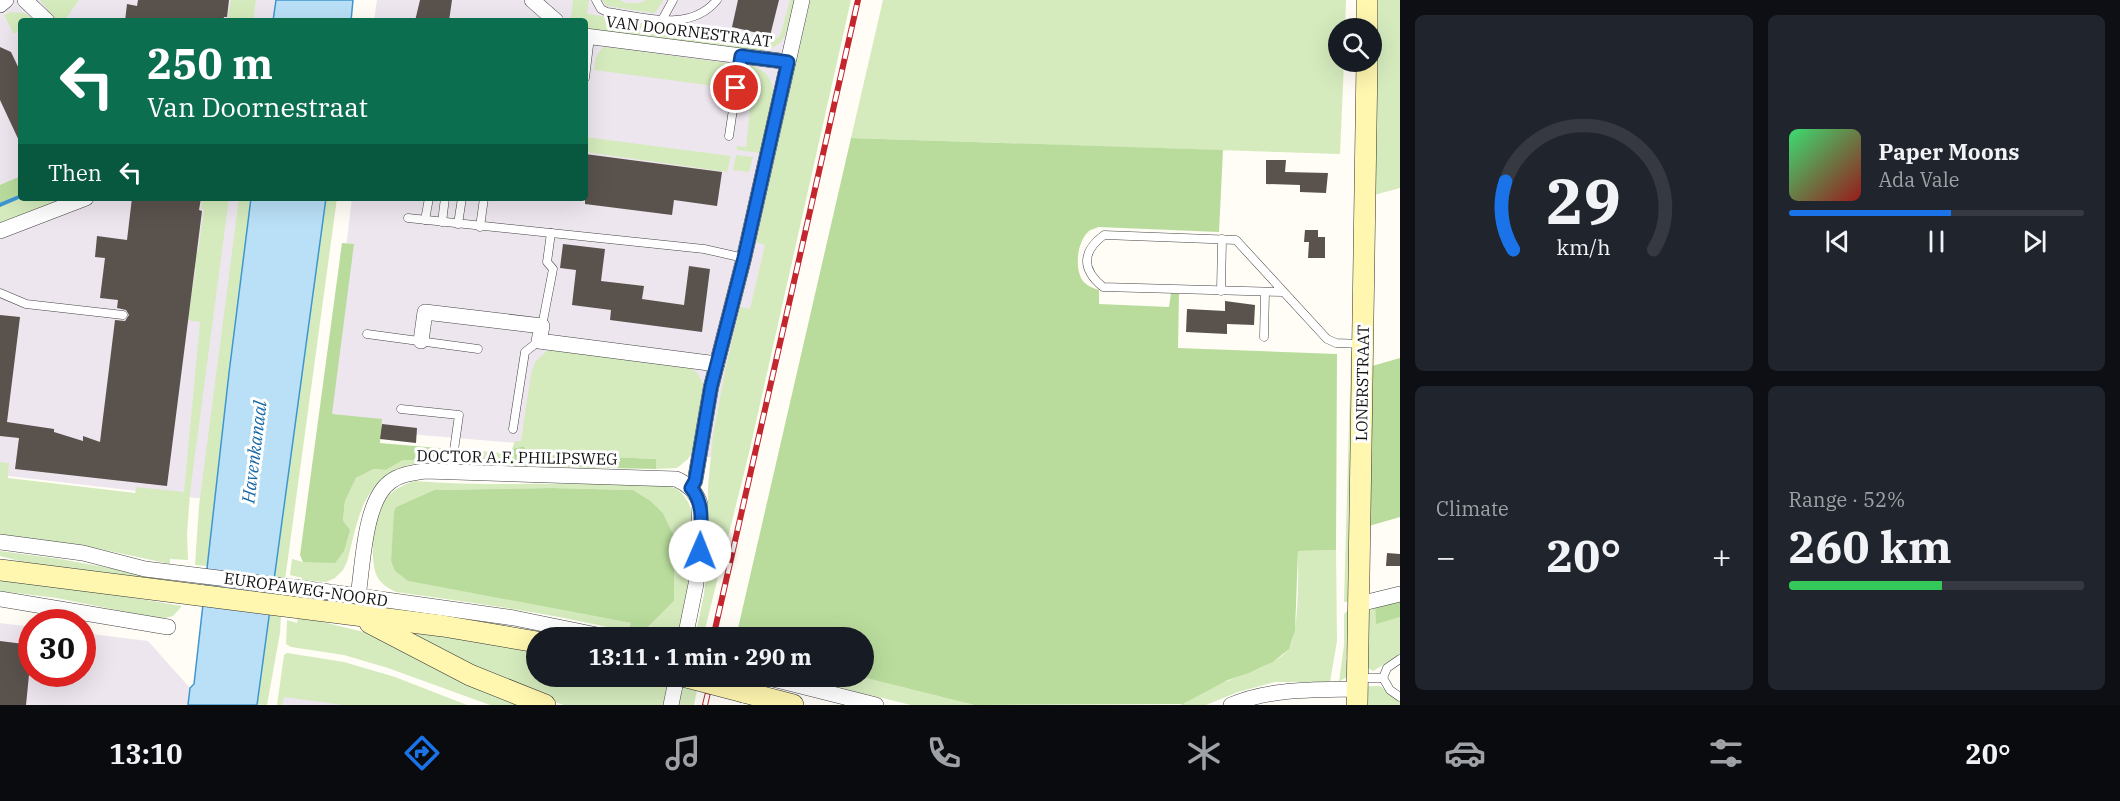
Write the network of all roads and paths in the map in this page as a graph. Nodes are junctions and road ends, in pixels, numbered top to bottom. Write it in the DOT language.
graph roads {
  1 [pos="6,0"];
  2 [pos="25,0"];
  3 [pos="532,0"];
  4 [pos="596,0"];
  5 [pos="673,0"];
  6 [pos="717,0"];
  7 [pos="802,0"];
  8 [pos="1367,0"];
  9 [pos="0,5"];
  10 [pos="44,18"];
  11 [pos="553,18"];
  12 [pos="1367,18"];
  13 [pos="662,20"];
  14 [pos="588,36"];
  15 [pos="741,56"];
  16 [pos="788,62"];
  17 [pos="1367,72"];
  18 [pos="729,136"];
  19 [pos="78,201"];
  20 [pos="428,201"];
  21 [pos="445,201"];
  22 [pos="462,201"];
  23 [pos="484,201"];
  24 [pos="408,218"];
  25 [pos="425,220"];
  26 [pos="442,222"];
  27 [pos="458,224"];
  28 [pos="480,227"];
  29 [pos="0,231"];
  30 [pos="551,233"];
  31 [pos="1222,239"];
  32 [pos="744,258"];
  33 [pos="1221,291"];
  34 [pos="1265,292"];
  35 [pos="1283,292"];
  36 [pos="0,293"];
  37 [pos="123,315"];
  38 [pos="367,334"];
  39 [pos="540,334"];
  40 [pos="1264,337"];
  41 [pos="421,341"];
  42 [pos="1363,344"];
  43 [pos="478,349"];
  44 [pos="717,364"];
  45 [pos="401,409"];
  46 [pos="513,429"];
  47 [pos="451,471"];
  48 [pos="691,488"];
  49 [pos="0,542"];
  50 [pos="0,570"];
  51 [pos="175,582"];
  52 [pos="1400,594"];
  53 [pos="0,599"];
  54 [pos="1359,604"];
  55 [pos="357,606"];
  56 [pos="168,627"];
  57 [pos="558,627"];
  58 [pos="687,627"];
  59 [pos="526,640"];
  60 [pos="1400,659"];
  61 [pos="1383,678"];
  62 [pos="675,687"];
  63 [pos="725,687"];
  64 [pos="805,687"];
  65 [pos="1358,691"];
  66 [pos="1400,697"];
  67 [pos="545,705"];
  68 [pos="671,705"];
  69 [pos="793,705"];
  70 [pos="876,705"];
  71 [pos="1231,705"];
  1 -- 9 [label="street"];
  2 -- 10 [label="street"];
  3 -- 11 [label="street"];
  4 -- 13 [label="lane"];
  5 -- 13 [label="lane"];
  6 -- 13 [label="lane"];
  7 -- 16 [label="street"];
  8 -- 12 [label="main road"];
  14 -- 15 [label="street, VAN DOORNESTRAAT"];
  15 -- 16 [label="street, VAN DOORNESTRAAT"];
  15 -- 18 [label="lane"];
  16 -- 32 [label="street"];
  17 -- 42 [label="main road, LONERSTRAAT"];
  19 -- 29 [label="street"];
  20 -- 25 [label="lane"];
  21 -- 26 [label="lane"];
  22 -- 27 [label="lane"];
  23 -- 28 [label="lane"];
  24 -- 25 [label="lane"];
  25 -- 26 [label="lane"];
  26 -- 27 [label="lane"];
  27 -- 28 [label="lane"];
  28 -- 30 [label="lane"];
  30 -- 32 [label="lane"];
  30 -- 39 [label="lane"];
  31 -- 33 [label="lane"];
  31 -- 33 [label="lane"];
  31 -- 35 [label="lane"];
  32 -- 44 [label="street"];
  33 -- 34 [label="lane"];
  34 -- 35 [label="lane"];
  34 -- 40 [label="lane"];
  35 -- 42 [label="lane"];
  36 -- 37 [label="lane"];
  38 -- 41 [label="lane"];
  39 -- 41 [label="street"];
  39 -- 44 [label="street"];
  39 -- 46 [label="lane"];
  41 -- 43 [label="lane"];
  42 -- 54 [label="main road, LONERSTRAAT"];
  44 -- 48 [label="street"];
  45 -- 47 [label="lane"];
  47 -- 48 [label="street, DOCTOR A.F. PHILIPSWEG"];
  47 -- 55 [label="street, DOCTOR A.F. PHILIPSWEG"];
  48 -- 58 [label="street"];
  49 -- 51 [label="street, EUROPAWEG-NOORD"];
  50 -- 51 [label="main road, EUROPAWEG-NOORD"];
  51 -- 55 [label="main road, EUROPAWEG-NOORD"];
  52 -- 54 [label="street"];
  53 -- 56 [label="street"];
  54 -- 65 [label="main road, LONERSTRAAT"];
  55 -- 57 [label="street, EUROPAWEG-NOORD"];
  55 -- 59 [label="main road, EUROPAWEG-NOORD"];
  55 -- 67 [label="main road"];
  60 -- 61 [label="lane"];
  61 -- 65 [label="lane"];
  61 -- 66 [label="lane"];
  62 -- 68 [label="street"];
  63 -- 69 [label="main road, bridge"];
  64 -- 70 [label="street"];
  65 -- 71 [label="street"];
}
